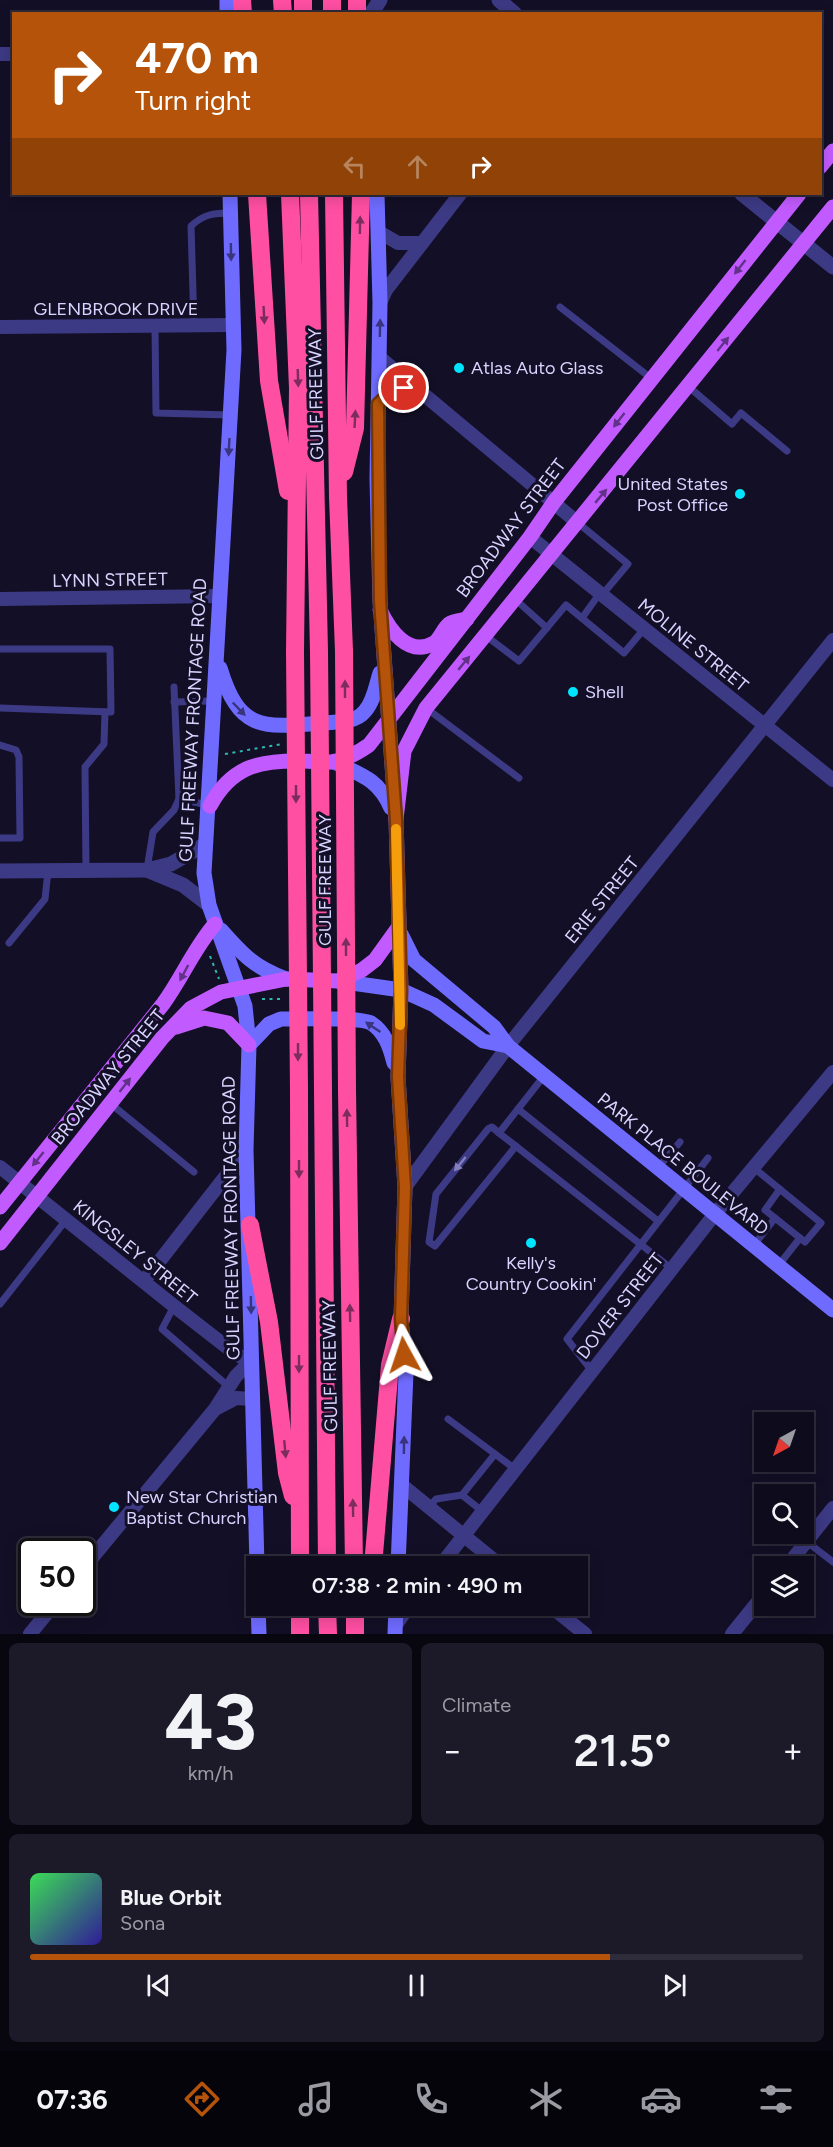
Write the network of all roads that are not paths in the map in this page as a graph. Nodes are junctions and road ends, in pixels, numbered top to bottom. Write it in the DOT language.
graph roads {
  1 [pos="499,0"];
  2 [pos="513,12"];
  3 [pos="833,152"];
  4 [pos="822,165"];
  5 [pos="231,195"];
  6 [pos="257,195"];
  7 [pos="290,195"];
  8 [pos="309,195"];
  9 [pos="334,195"];
  10 [pos="361,195"];
  11 [pos="377,195"];
  12 [pos="459,195"];
  13 [pos="743,195"];
  14 [pos="798,195"];
  15 [pos="833,207"];
  16 [pos="231,213"];
  17 [pos="777,221"];
  18 [pos="379,232"];
  19 [pos="422,243"];
  20 [pos="805,244"];
  21 [pos="833,267"];
  22 [pos="380,303"];
  23 [pos="560,307"];
  24 [pos="232,325"];
  25 [pos="194,326"];
  26 [pos="0,327"];
  27 [pos="155,327"];
  28 [pos="379,357"];
  29 [pos="651,379"];
  30 [pos="689,387"];
  31 [pos="418,389"];
  32 [pos="378,404"];
  33 [pos="230,415"];
  34 [pos="787,451"];
  35 [pos="338,497"];
  36 [pos="554,501"];
  37 [pos="578,522"];
  38 [pos="296,531"];
  39 [pos="530,537"];
  40 [pos="552,556"];
  41 [pos="601,594"];
  42 [pos="220,596"];
  43 [pos="0,600"];
  44 [pos="516,600"];
  45 [pos="380,610"];
  46 [pos="582,618"];
  47 [pos="467,619"];
  48 [pos="547,628"];
  49 [pos="644,629"];
  50 [pos="486,636"];
  51 [pos="833,640"];
  52 [pos="0,649"];
  53 [pos="217,656"];
  54 [pos="382,664"];
  55 [pos="174,687"];
  56 [pos="215,700"];
  57 [pos="174,702"];
  58 [pos="0,708"];
  59 [pos="426,708"];
  60 [pos="105,712"];
  61 [pos="387,722"];
  62 [pos="765,726"];
  63 [pos="0,745"];
  64 [pos="334,762"];
  65 [pos="519,778"];
  66 [pos="833,780"];
  67 [pos="178,799"];
  68 [pos="210,806"];
  69 [pos="396,819"];
  70 [pos="0,838"];
  71 [pos="204,845"];
  72 [pos="147,870"];
  73 [pos="0,871"];
  74 [pos="48,871"];
  75 [pos="86,871"];
  76 [pos="209,905"];
  77 [pos="215,924"];
  78 [pos="398,928"];
  79 [pos="9,943"];
  80 [pos="286,979"];
  81 [pos="338,981"];
  82 [pos="240,988"];
  83 [pos="401,990"];
  84 [pos="162,1038"];
  85 [pos="249,1045"];
  86 [pos="508,1046"];
  87 [pos="833,1072"];
  88 [pos="544,1076"];
  89 [pos="398,1077"];
  90 [pos="111,1104"];
  91 [pos="518,1109"];
  92 [pos="499,1133"];
  93 [pos="680,1142"];
  94 [pos="516,1146"];
  95 [pos="246,1150"];
  96 [pos="708,1158"];
  97 [pos="0,1167"];
  98 [pos="754,1168"];
  99 [pos="657,1169"];
  100 [pos="194,1172"];
  101 [pos="20,1183"];
  102 [pos="405,1187"];
  103 [pos="780,1189"];
  104 [pos="682,1190"];
  105 [pos="37,1197"];
  106 [pos="0,1207"];
  107 [pos="714,1215"];
  108 [pos="775,1218"];
  109 [pos="66,1220"];
  110 [pos="658,1221"];
  111 [pos="250,1225"];
  112 [pos="800,1238"];
  113 [pos="0,1243"];
  114 [pos="641,1244"];
  115 [pos="753,1246"];
  116 [pos="778,1266"];
  117 [pos="672,1269"];
  118 [pos="144,1281"];
  119 [pos="0,1304"];
  120 [pos="174,1306"];
  121 [pos="833,1310"];
  122 [pos="401,1319"];
  123 [pos="252,1361"];
  124 [pos="592,1371"];
  125 [pos="229,1387"];
  126 [pos="253,1399"];
  127 [pos="215,1409"];
  128 [pos="448,1419"];
  129 [pos="495,1454"];
  130 [pos="515,1469"];
  131 [pos="403,1486"];
  132 [pos="462,1495"];
  133 [pos="429,1507"];
  134 [pos="833,1509"];
  135 [pos="482,1511"];
  136 [pos="299,1519"];
  137 [pos="814,1532"];
  138 [pos="463,1535"];
  139 [pos="804,1544"];
  140 [pos="810,1544"];
  141 [pos="96,1553"];
  142 [pos="257,1556"];
  143 [pos="300,1556"];
  144 [pos="327,1556"];
  145 [pos="354,1556"];
  146 [pos="374,1556"];
  147 [pos="399,1556"];
  148 [pos="447,1556"];
  149 [pos="489,1556"];
  150 [pos="795,1556"];
  151 [pos="833,1562"];
  152 [pos="754,1607"];
  153 [pos="45,1616"];
  154 [pos="258,1616"];
  155 [pos="300,1616"];
  156 [pos="327,1616"];
  157 [pos="354,1616"];
  158 [pos="360,1616"];
  159 [pos="403,1616"];
  160 [pos="563,1616"];
  161 [pos="395,1630"];
  162 [pos="355,1633"];
  163 [pos="30,1634"];
  164 [pos="259,1634"];
  165 [pos="300,1634"];
  166 [pos="328,1634"];
  167 [pos="585,1634"];
  168 [pos="732,1634"];
  1 -- 2 [label="street"];
  3 -- 4 [label="main road"];
  5 -- 16 [label="main road, GULF FREEWAY FRONTAGE ROAD"];
  6 -- 38 [label="highway, one-way"];
  7 -- 38 [label="highway, GULF FREEWAY, one-way"];
  8 -- 144 [label="highway, GULF FREEWAY, bridge"];
  9 -- 35 [label="highway, GULF FREEWAY"];
  35 -- 10 [label="highway, one-way"];
  11 -- 18 [label="main road"];
  12 -- 19 [label="street"];
  13 -- 17 [label="street"];
  14 -- 17 [label="main road, BROADWAY STREET"];
  15 -- 20 [label="main road"];
  16 -- 24 [label="main road, GULF FREEWAY FRONTAGE ROAD, one-way"];
  16 -- 25 [label="lane"];
  17 -- 20 [label="street"];
  17 -- 29 [label="main road, BROADWAY STREET, one-way"];
  18 -- 19 [label="street"];
  18 -- 22 [label="main road"];
  19 -- 22 [label="street"];
  20 -- 21 [label="street"];
  30 -- 20 [label="main road, one-way"];
  28 -- 22 [label="main road, one-way"];
  23 -- 29 [label="lane"];
  24 -- 25 [label="street, GLENBROOK DRIVE"];
  24 -- 33 [label="main road, GULF FREEWAY FRONTAGE ROAD"];
  25 -- 27 [label="street, GLENBROOK DRIVE"];
  26 -- 27 [label="street, GLENBROOK DRIVE"];
  27 -- 33 [label="lane"];
  28 -- 31 [label="street"];
  28 -- 32 [label="main road"];
  29 -- 36 [label="main road, BROADWAY STREET, one-way"];
  30 -- 34 [label="lane"];
  37 -- 30 [label="main road, one-way"];
  31 -- 32 [label="street"];
  31 -- 36 [label="street"];
  32 -- 45 [label="main road"];
  33 -- 42 [label="main road, GULF FREEWAY FRONTAGE ROAD, one-way"];
  145 -- 35 [label="highway, GULF FREEWAY, one-way, bridge"];
  36 -- 37 [label="street"];
  36 -- 39 [label="main road, BROADWAY STREET"];
  37 -- 40 [label="main road"];
  37 -- 41 [label="lane"];
  38 -- 136 [label="highway, GULF FREEWAY, one-way, bridge"];
  39 -- 40 [label="street, MOLINE STREET"];
  39 -- 47 [label="main road, BROADWAY STREET"];
  40 -- 41 [label="street, MOLINE STREET"];
  40 -- 44 [label="main road"];
  41 -- 46 [label="lane"];
  41 -- 49 [label="street, MOLINE STREET"];
  42 -- 43 [label="street, LYNN STREET"];
  42 -- 53 [label="main road, GULF FREEWAY FRONTAGE ROAD"];
  44 -- 48 [label="lane"];
  44 -- 50 [label="main road"];
  45 -- 47 [label="main road"];
  45 -- 54 [label="main road"];
  46 -- 48 [label="lane"];
  46 -- 49 [label="lane"];
  47 -- 61 [label="main road, BROADWAY STREET"];
  48 -- 50 [label="lane"];
  49 -- 62 [label="street, MOLINE STREET"];
  59 -- 50 [label="main road, one-way"];
  51 -- 62 [label="street, ERIE STREET"];
  52 -- 60 [label="lane"];
  53 -- 54 [label="main road, one-way"];
  53 -- 56 [label="main road, GULF FREEWAY FRONTAGE ROAD"];
  54 -- 61 [label="main road"];
  55 -- 57 [label="lane"];
  56 -- 57 [label="lane"];
  56 -- 68 [label="main road, GULF FREEWAY FRONTAGE ROAD"];
  57 -- 67 [label="lane"];
  58 -- 60 [label="lane"];
  59 -- 65 [label="lane"];
  59 -- 69 [label="main road"];
  60 -- 75 [label="lane"];
  61 -- 64 [label="main road, BROADWAY STREET"];
  61 -- 69 [label="main road"];
  62 -- 66 [label="street, MOLINE STREET"];
  62 -- 86 [label="street, ERIE STREET"];
  63 -- 70 [label="lane"];
  64 -- 68 [label="main road, BROADWAY STREET"];
  64 -- 69 [label="main road"];
  67 -- 68 [label="lane"];
  67 -- 72 [label="lane"];
  68 -- 71 [label="main road, GULF FREEWAY FRONTAGE ROAD"];
  69 -- 78 [label="main road"];
  71 -- 72 [label="street"];
  71 -- 76 [label="main road, GULF FREEWAY FRONTAGE ROAD"];
  72 -- 75 [label="street"];
  72 -- 76 [label="street"];
  73 -- 74 [label="street"];
  74 -- 75 [label="street"];
  74 -- 79 [label="lane"];
  76 -- 77 [label="main road, GULF FREEWAY FRONTAGE ROAD"];
  77 -- 80 [label="main road"];
  77 -- 82 [label="main road, GULF FREEWAY FRONTAGE ROAD"];
  77 -- 101 [label="main road, BROADWAY STREET, one-way"];
  78 -- 81 [label="main road, BROADWAY STREET"];
  78 -- 83 [label="main road"];
  78 -- 86 [label="main road, PARK PLACE BOULEVARD"];
  80 -- 81 [label="main road, BROADWAY STREET"];
  80 -- 82 [label="main road, BROADWAY STREET"];
  81 -- 83 [label="main road, PARK PLACE BOULEVARD"];
  82 -- 84 [label="main road, BROADWAY STREET"];
  82 -- 85 [label="main road, GULF FREEWAY FRONTAGE ROAD"];
  83 -- 86 [label="main road, PARK PLACE BOULEVARD"];
  83 -- 89 [label="main road"];
  84 -- 85 [label="main road"];
  90 -- 84 [label="main road, BROADWAY STREET, one-way"];
  89 -- 85 [label="main road, one-way"];
  85 -- 95 [label="main road, GULF FREEWAY FRONTAGE ROAD"];
  86 -- 88 [label="main road, PARK PLACE BOULEVARD"];
  86 -- 102 [label="street, ERIE STREET"];
  87 -- 98 [label="street, DOVER STREET"];
  88 -- 91 [label="lane"];
  88 -- 99 [label="main road, PARK PLACE BOULEVARD"];
  89 -- 102 [label="main road"];
  90 -- 100 [label="lane"];
  90 -- 105 [label="main road, BROADWAY STREET"];
  91 -- 92 [label="lane"];
  91 -- 110 [label="lane"];
  92 -- 94 [label="lane"];
  92 -- 94 [label="lane, one-way"];
  93 -- 99 [label="lane"];
  94 -- 114 [label="lane"];
  95 -- 111 [label="main road, GULF FREEWAY FRONTAGE ROAD"];
  95 -- 118 [label="street"];
  96 -- 104 [label="lane"];
  97 -- 101 [label="street, KINGSLEY STREET"];
  98 -- 103 [label="lane"];
  98 -- 107 [label="street, DOVER STREET"];
  99 -- 104 [label="main road, PARK PLACE BOULEVARD"];
  101 -- 105 [label="street, KINGSLEY STREET"];
  101 -- 106 [label="main road, BROADWAY STREET"];
  102 -- 122 [label="main road"];
  103 -- 108 [label="lane"];
  103 -- 112 [label="lane"];
  104 -- 107 [label="main road, PARK PLACE BOULEVARD"];
  104 -- 110 [label="lane"];
  105 -- 109 [label="street, KINGSLEY STREET"];
  105 -- 113 [label="main road, BROADWAY STREET"];
  107 -- 115 [label="main road, PARK PLACE BOULEVARD"];
  107 -- 117 [label="street, DOVER STREET"];
  108 -- 112 [label="lane"];
  108 -- 115 [label="lane"];
  109 -- 118 [label="street, KINGSLEY STREET"];
  109 -- 119 [label="lane"];
  110 -- 114 [label="lane"];
  111 -- 123 [label="main road, GULF FREEWAY FRONTAGE ROAD, one-way"];
  111 -- 136 [label="highway, one-way"];
  112 -- 116 [label="lane"];
  114 -- 117 [label="lane"];
  114 -- 124 [label="lane"];
  115 -- 116 [label="main road, PARK PLACE BOULEVARD"];
  116 -- 121 [label="main road, PARK PLACE BOULEVARD"];
  117 -- 124 [label="street, DOVER STREET"];
  118 -- 120 [label="street, KINGSLEY STREET"];
  120 -- 123 [label="street, KINGSLEY STREET"];
  120 -- 125 [label="lane"];
  131 -- 122 [label="main road, one-way"];
  122 -- 146 [label="highway"];
  123 -- 125 [label="street"];
  123 -- 126 [label="main road, GULF FREEWAY FRONTAGE ROAD"];
  124 -- 130 [label="street, DOVER STREET"];
  125 -- 127 [label="street"];
  126 -- 127 [label="street"];
  126 -- 142 [label="main road, GULF FREEWAY FRONTAGE ROAD"];
  127 -- 141 [label="street"];
  128 -- 129 [label="lane"];
  129 -- 130 [label="lane"];
  129 -- 132 [label="lane"];
  130 -- 135 [label="street, DOVER STREET"];
  131 -- 133 [label="street"];
  131 -- 147 [label="main road"];
  132 -- 133 [label="lane"];
  132 -- 135 [label="lane"];
  133 -- 138 [label="street"];
  134 -- 137 [label="street"];
  135 -- 138 [label="street, DOVER STREET"];
  136 -- 143 [label="highway, GULF FREEWAY"];
  138 -- 148 [label="street, DOVER STREET"];
  138 -- 149 [label="street"];
  139 -- 150 [label="street"];
  140 -- 151 [label="lane"];
  152 -- 168 [label="street"];
  153 -- 163 [label="street"];
  154 -- 164 [label="main road"];
  155 -- 165 [label="highway"];
  156 -- 166 [label="highway"];
  157 -- 162 [label="highway"];
  158 -- 162 [label="highway"];
  159 -- 161 [label="street"];
  160 -- 167 [label="street"];
}
